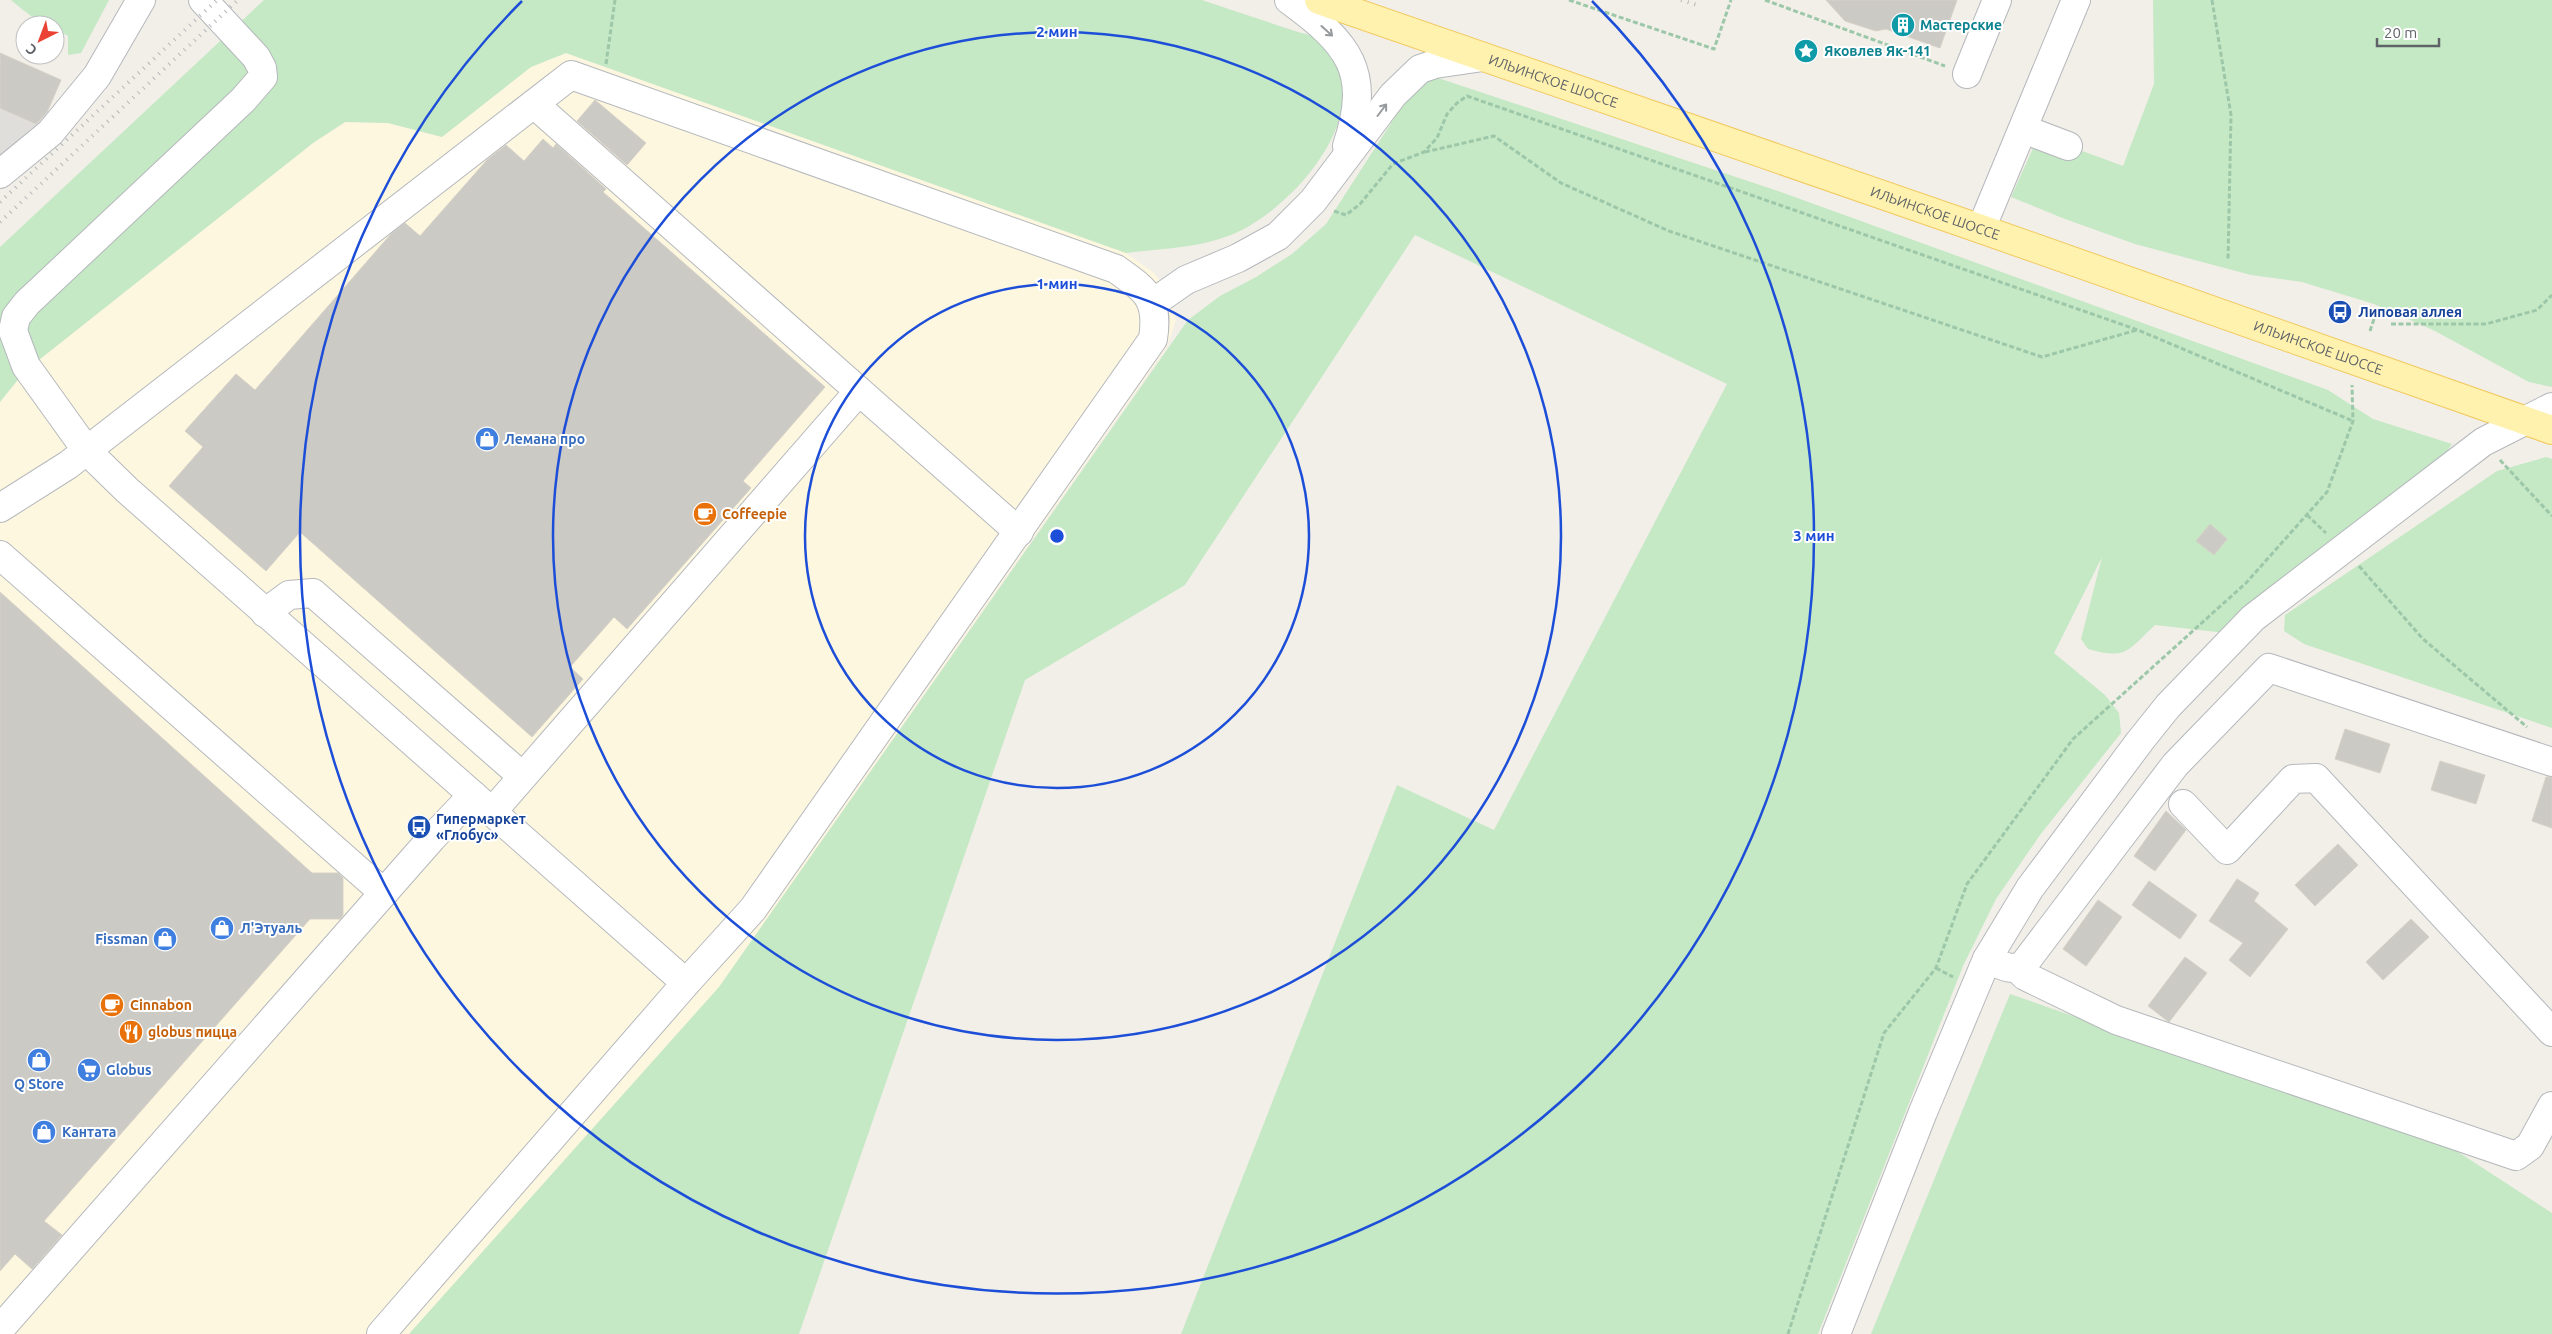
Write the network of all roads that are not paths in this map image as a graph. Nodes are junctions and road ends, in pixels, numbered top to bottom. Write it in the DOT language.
graph roads {
  1 [pos="141,0"];
  2 [pos="203,0"];
  3 [pos="1289,0"];
  4 [pos="1319,0"];
  5 [pos="1997,0"];
  6 [pos="2076,0"];
  7 [pos="1483,57"];
  8 [pos="1967,74"];
  9 [pos="534,104"];
  10 [pos="2022,129"];
  11 [pos="2068,146"];
  12 [pos="1342,162"];
  13 [pos="0,174"];
  14 [pos="1981,229"];
  15 [pos="1153,303"];
  16 [pos="859,391"];
  17 [pos="2552,407"];
  18 [pos="2524,420"];
  19 [pos="2552,430"];
  20 [pos="87,450"];
  21 [pos="0,508"];
  22 [pos="1019,532"];
  23 [pos="0,555"];
  24 [pos="265,613"];
  25 [pos="2552,762"];
  26 [pos="522,776"];
  27 [pos="482,804"];
  28 [pos="2183,804"];
  29 [pos="384,893"];
  30 [pos="1987,959"];
  31 [pos="2018,969"];
  32 [pos="686,983"];
  33 [pos="2552,1032"];
  34 [pos="2552,1106"];
  35 [pos="0,1329"];
  36 [pos="381,1334"];
  37 [pos="1836,1334"];
  1 -- 13 [label="street"];
  2 -- 20 [label="street"];
  3 -- 12 [label="street, one-way"];
  4 -- 7 [label="main road, ИЛЬИНСКОЕ ШОССЕ"];
  5 -- 8 [label="street"];
  6 -- 10 [label="street"];
  12 -- 7 [label="street, one-way"];
  7 -- 14 [label="main road, ИЛЬИНСКОЕ ШОССЕ"];
  9 -- 15 [label="street"];
  9 -- 16 [label="street"];
  9 -- 20 [label="street"];
  10 -- 11 [label="street"];
  10 -- 14 [label="street"];
  12 -- 15 [label="street"];
  14 -- 18 [label="main road, ИЛЬИНСКОЕ ШОССЕ"];
  15 -- 22 [label="street"];
  16 -- 22 [label="street"];
  16 -- 26 [label="street"];
  17 -- 18 [label="street"];
  18 -- 19 [label="main road, ИЛЬИНСКОЕ ШОССЕ"];
  18 -- 30 [label="street"];
  20 -- 21 [label="street"];
  20 -- 24 [label="street"];
  22 -- 32 [label="street"];
  23 -- 29 [label="street"];
  24 -- 26 [label="street"];
  24 -- 27 [label="street"];
  25 -- 31 [label="street"];
  26 -- 27 [label="street"];
  27 -- 29 [label="street"];
  27 -- 32 [label="street"];
  28 -- 33 [label="street"];
  29 -- 35 [label="street"];
  30 -- 31 [label="street"];
  30 -- 37 [label="street"];
  31 -- 34 [label="street"];
  32 -- 36 [label="street"];
}
